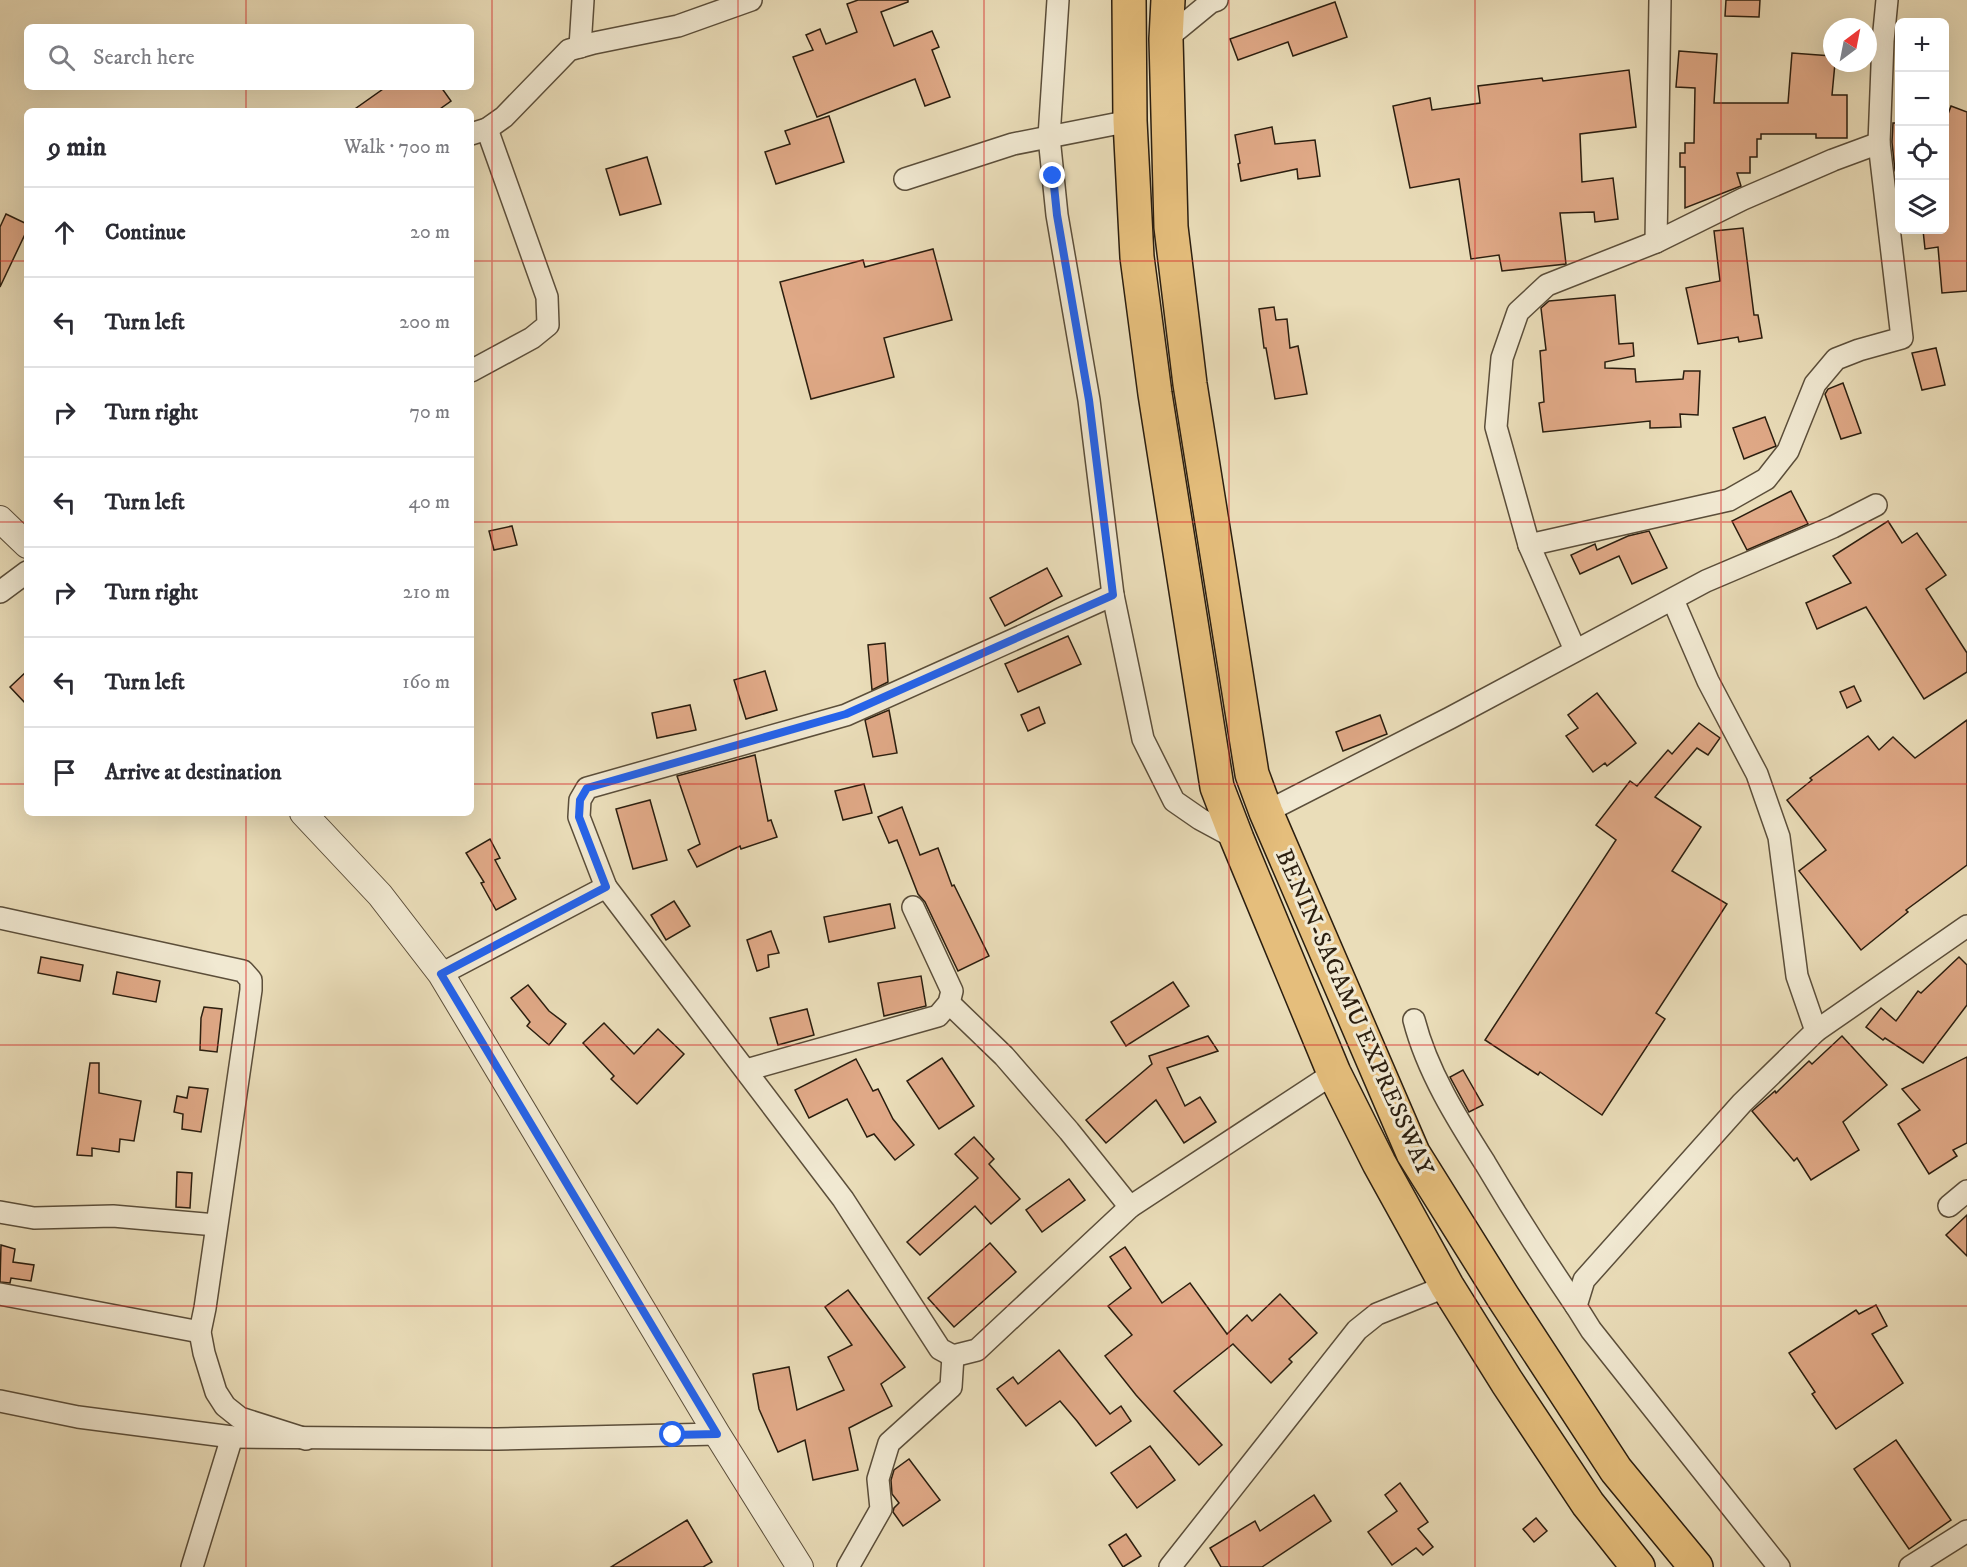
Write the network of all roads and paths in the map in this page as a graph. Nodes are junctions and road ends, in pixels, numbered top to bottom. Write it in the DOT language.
graph roads {
  1 [pos="583,0"];
  2 [pos="751,0"];
  3 [pos="1058,0"];
  4 [pos="1129,0"];
  5 [pos="1168,0"];
  6 [pos="1217,0"];
  7 [pos="1660,0"];
  8 [pos="1887,0"];
  9 [pos="1166,39"];
  10 [pos="580,46"];
  11 [pos="1130,121"];
  12 [pos="479,132"];
  13 [pos="1049,136"];
  14 [pos="1879,143"];
  15 [pos="905,179"];
  16 [pos="1656,242"];
  17 [pos="474,369"];
  18 [pos="1876,505"];
  19 [pos="0,519"];
  20 [pos="24,542"];
  21 [pos="1529,545"];
  22 [pos="24,574"];
  23 [pos="0,592"];
  24 [pos="1113,595"];
  25 [pos="1673,600"];
  26 [pos="1575,650"];
  27 [pos="1266,812"];
  28 [pos="306,816"];
  29 [pos="1237,839"];
  30 [pos="606,887"];
  31 [pos="913,907"];
  32 [pos="0,918"];
  33 [pos="1967,926"];
  34 [pos="441,974"];
  35 [pos="949,1003"];
  36 [pos="1414,1020"];
  37 [pos="1816,1031"];
  38 [pos="746,1070"];
  39 [pos="1334,1072"];
  40 [pos="1967,1191"];
  41 [pos="1949,1206"];
  42 [pos="1130,1207"];
  43 [pos="0,1212"];
  44 [pos="216,1225"];
  45 [pos="1447,1286"];
  46 [pos="0,1294"];
  47 [pos="1576,1306"];
  48 [pos="200,1332"];
  49 [pos="953,1356"];
  50 [pos="0,1401"];
  51 [pos="717,1434"];
  52 [pos="232,1437"];
  53 [pos="306,1439"];
  54 [pos="1967,1531"];
  55 [pos="192,1567"];
  56 [pos="800,1567"];
  57 [pos="848,1567"];
  58 [pos="1170,1567"];
  59 [pos="1638,1567"];
  60 [pos="1696,1567"];
  61 [pos="1779,1567"];
  62 [pos="1910,1567"];
  1 -- 10 [label="street"];
  2 -- 10 [label="street"];
  3 -- 13 [label="street"];
  4 -- 11 [label="highway, BENIN-SAGAMU EXPRESSWAY"];
  5 -- 9 [label="highway, BENIN-SAGAMU EXPRESSWAY"];
  6 -- 9 [label="street"];
  7 -- 16 [label="street"];
  8 -- 14 [label="street"];
  9 -- 27 [label="highway, BENIN-SAGAMU EXPRESSWAY"];
  10 -- 12 [label="street"];
  11 -- 13 [label="street"];
  11 -- 29 [label="highway, BENIN-SAGAMU EXPRESSWAY"];
  12 -- 17 [label="street"];
  13 -- 15 [label="street"];
  13 -- 24 [label="street"];
  14 -- 16 [label="street"];
  14 -- 21 [label="street"];
  16 -- 21 [label="street"];
  18 -- 25 [label="street"];
  19 -- 20 [label="street"];
  21 -- 26 [label="street"];
  22 -- 23 [label="street"];
  24 -- 29 [label="street"];
  24 -- 30 [label="street"];
  25 -- 26 [label="street"];
  25 -- 37 [label="street"];
  26 -- 27 [label="street"];
  27 -- 60 [label="highway, BENIN-SAGAMU EXPRESSWAY"];
  28 -- 34 [label="street"];
  29 -- 39 [label="highway, BENIN-SAGAMU EXPRESSWAY"];
  30 -- 34 [label="street"];
  30 -- 38 [label="street"];
  31 -- 35 [label="street"];
  32 -- 44 [label="street"];
  33 -- 37 [label="street"];
  34 -- 51 [label="street"];
  35 -- 38 [label="street"];
  35 -- 42 [label="street"];
  36 -- 47 [label="street"];
  37 -- 47 [label="street"];
  38 -- 49 [label="street"];
  39 -- 42 [label="street"];
  39 -- 45 [label="highway, BENIN-SAGAMU EXPRESSWAY"];
  40 -- 41 [label="street"];
  42 -- 49 [label="street"];
  43 -- 44 [label="street"];
  44 -- 48 [label="street"];
  45 -- 58 [label="street"];
  45 -- 59 [label="highway, BENIN-SAGAMU EXPRESSWAY"];
  46 -- 48 [label="street"];
  47 -- 61 [label="street"];
  48 -- 53 [label="street"];
  49 -- 57 [label="street"];
  50 -- 52 [label="street"];
  51 -- 53 [label="street"];
  51 -- 56 [label="street"];
  52 -- 53 [label="street"];
  52 -- 55 [label="street"];
  54 -- 62 [label="street"];
}
